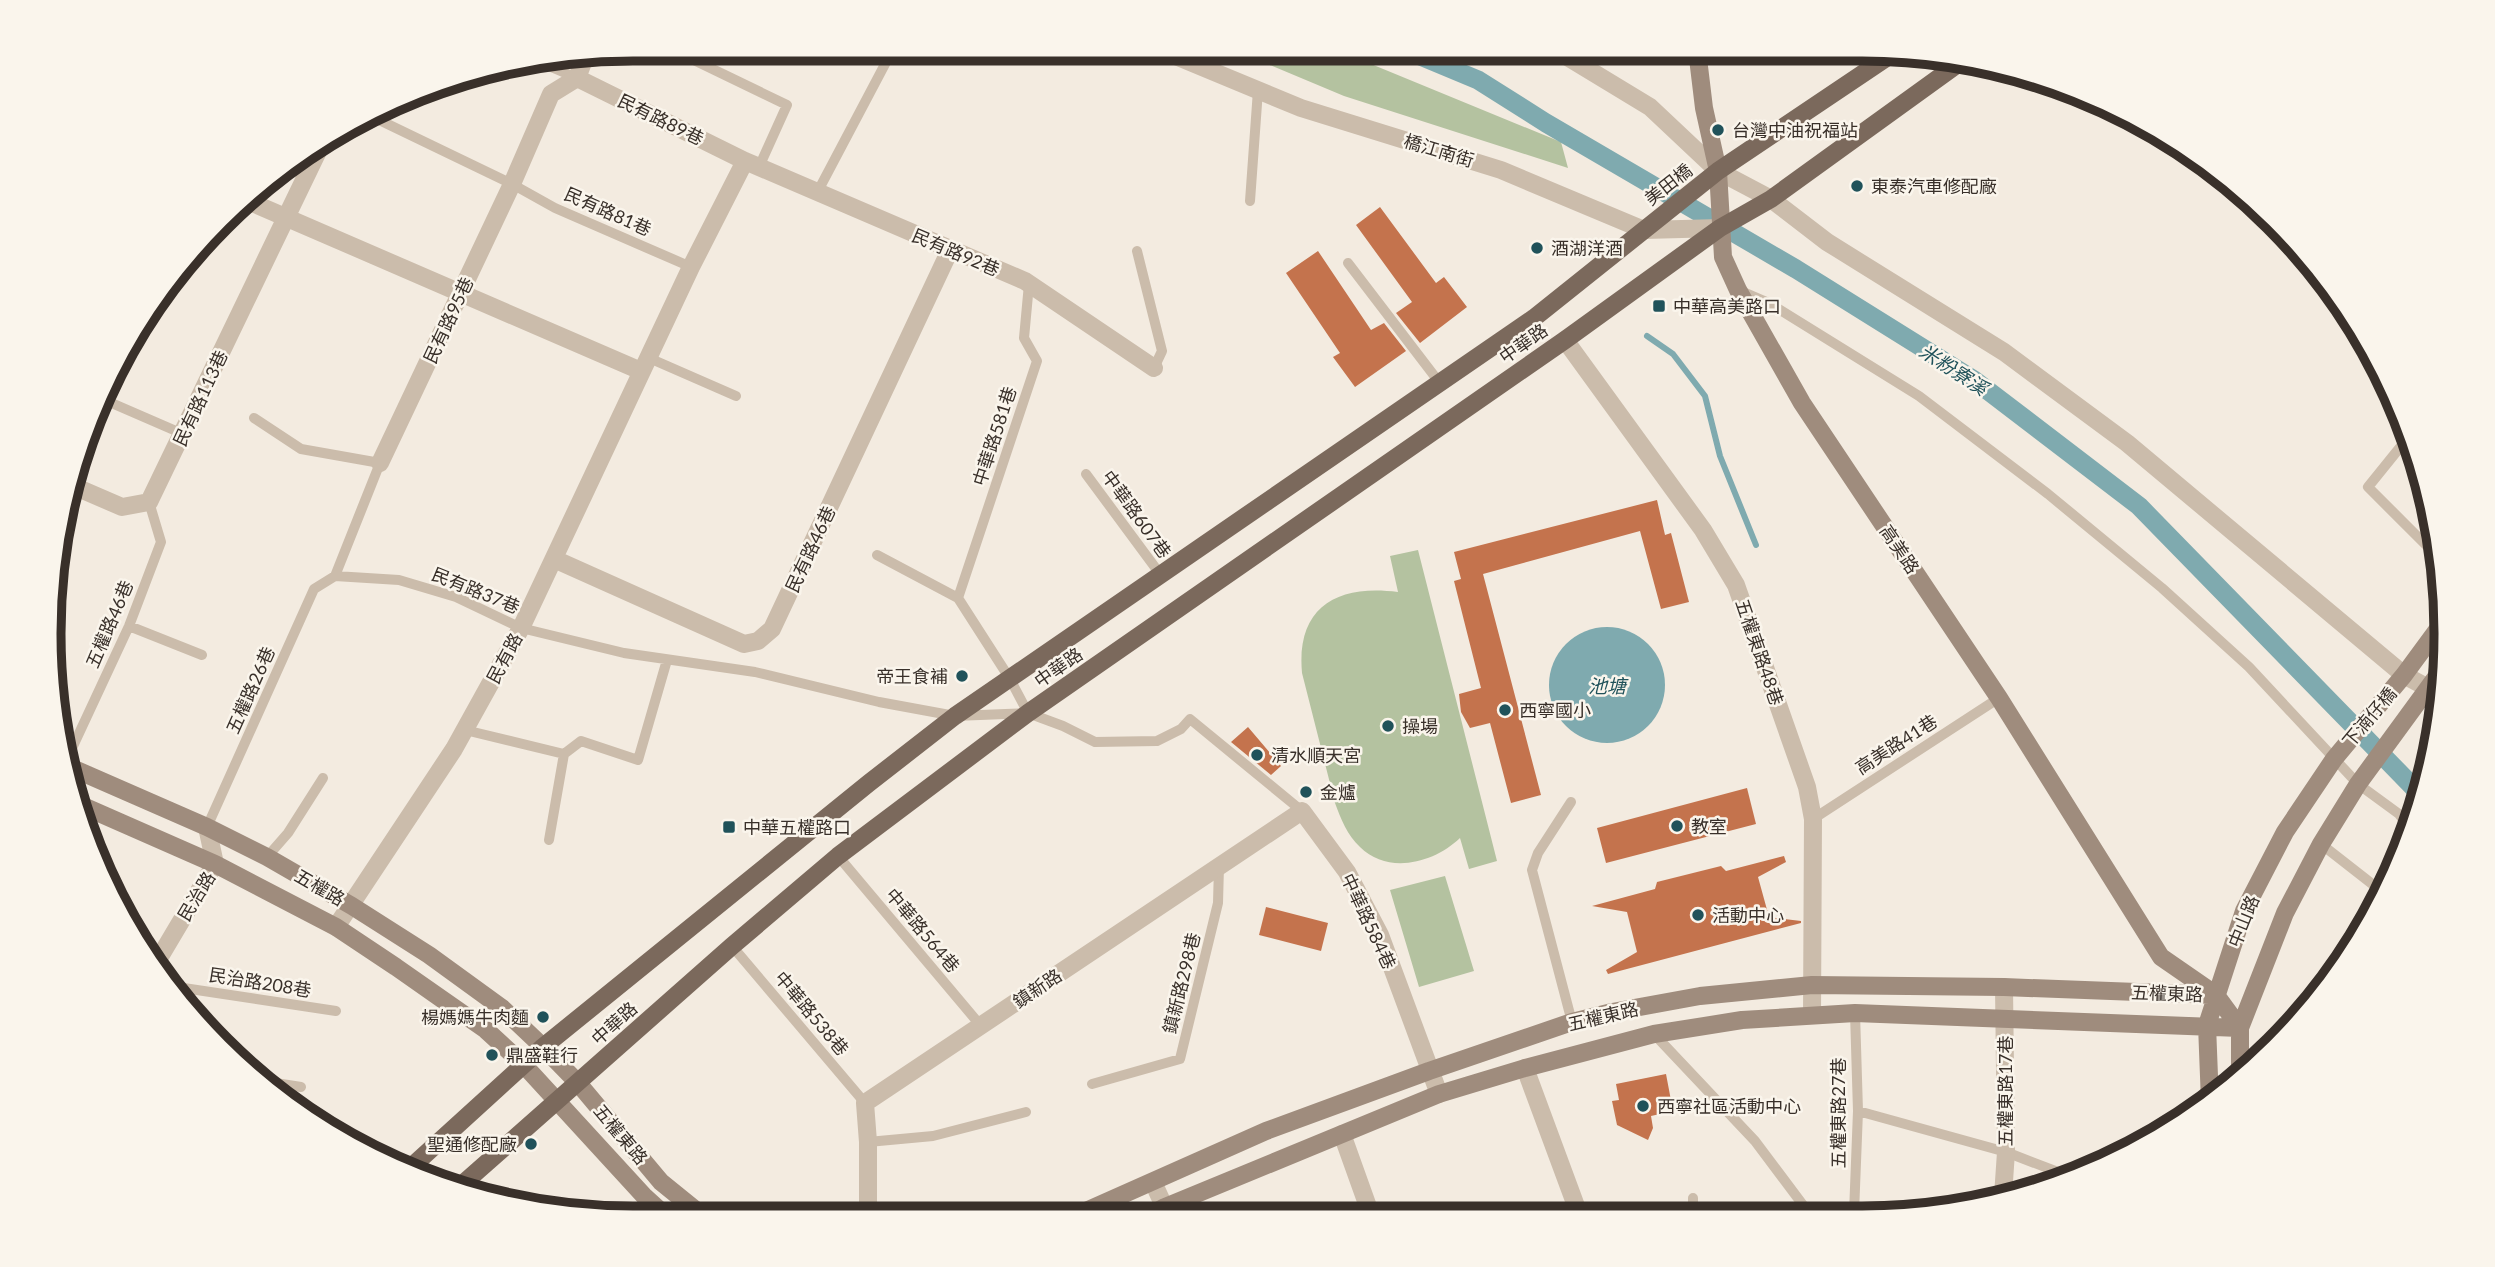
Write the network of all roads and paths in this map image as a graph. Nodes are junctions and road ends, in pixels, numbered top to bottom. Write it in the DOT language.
graph roads {
  1 [pos="696,61"];
  2 [pos="887,61"];
  3 [pos="1188,61"];
  4 [pos="1574,61"];
  5 [pos="1698,61"];
  6 [pos="1881,62"];
  7 [pos="583,63"];
  8 [pos="552,67"];
  9 [pos="1952,69"];
  10 [pos="577,78"];
  11 [pos="1258,90"];
  12 [pos="380,120"];
  13 [pos="314,159"];
  14 [pos="752,164"];
  15 [pos="1718,174"];
  16 [pos="512,184"];
  17 [pos="818,191"];
  18 [pos="1771,199"];
  19 [pos="1250,201"];
  20 [pos="255,204"];
  21 [pos="287,218"];
  22 [pos="1720,228"];
  23 [pos="1644,230"];
  24 [pos="950,250"];
  25 [pos="1137,251"];
  26 [pos="1348,263"];
  27 [pos="691,267"];
  28 [pos="1029,284"];
  29 [pos="1738,290"];
  30 [pos="461,292"];
  31 [pos="1565,340"];
  32 [pos="645,364"];
  33 [pos="1154,368"];
  34 [pos="1439,382"];
  35 [pos="736,396"];
  36 [pos="110,402"];
  37 [pos="254,418"];
  38 [pos="183,434"];
  39 [pos="2401,446"];
  40 [pos="380,463"];
  41 [pos="1086,474"];
  42 [pos="80,489"];
  43 [pos="149,502"];
  44 [pos="2427,546"];
  45 [pos="877,555"];
  46 [pos="554,559"];
  47 [pos="1160,574"];
  48 [pos="335,576"];
  49 [pos="958,598"];
  50 [pos="129,626"];
  51 [pos="521,628"];
  52 [pos="2434,634"];
  53 [pos="202,655"];
  54 [pos="667,660"];
  55 [pos="2404,675"];
  56 [pos="1010,679"];
  57 [pos="2431,690"];
  58 [pos="2430,696"];
  59 [pos="1999,698"];
  60 [pos="1028,713"];
  61 [pos="956,716"];
  62 [pos="465,730"];
  63 [pos="73,747"];
  64 [pos="564,754"];
  65 [pos="2334,759"];
  66 [pos="78,771"];
  67 [pos="323,778"];
  68 [pos="2358,783"];
  69 [pos="1571,802"];
  70 [pos="89,809"];
  71 [pos="1302,811"];
  72 [pos="1813,819"];
  73 [pos="2402,819"];
  74 [pos="207,827"];
  75 [pos="549,840"];
  76 [pos="2321,844"];
  77 [pos="838,856"];
  78 [pos="267,857"];
  79 [pos="215,864"];
  80 [pos="1219,866"];
  81 [pos="2375,886"];
  82 [pos="352,906"];
  83 [pos="336,927"];
  84 [pos="732,946"];
  85 [pos="161,955"];
  86 [pos="1811,985"];
  87 [pos="2004,987"];
  88 [pos="185,988"];
  89 [pos="2216,995"];
  90 [pos="337,1011"];
  91 [pos="1855,1013"];
  92 [pos="1812,1014"];
  93 [pos="2005,1018"];
  94 [pos="1573,1022"];
  95 [pos="2207,1025"];
  96 [pos="981,1026"];
  97 [pos="2240,1028"];
  98 [pos="1654,1034"];
  99 [pos="543,1046"];
  100 [pos="2240,1063"];
  101 [pos="523,1064"];
  102 [pos="1525,1068"];
  103 [pos="1429,1070"];
  104 [pos="578,1083"];
  105 [pos="281,1084"];
  106 [pos="1092,1084"];
  107 [pos="301,1087"];
  108 [pos="2209,1087"];
  109 [pos="1439,1094"];
  110 [pos="556,1102"];
  111 [pos="865,1104"];
  112 [pos="1858,1111"];
  113 [pos="1026,1112"];
  114 [pos="1342,1134"];
  115 [pos="868,1142"];
  116 [pos="2006,1152"];
  117 [pos="416,1162"];
  118 [pos="2056,1171"];
  119 [pos="467,1180"];
  120 [pos="1153,1182"];
  121 [pos="2004,1188"];
  122 [pos="1693,1198"];
  123 [pos="655,1206"];
  124 [pos="691,1206"];
  125 [pos="869,1206"];
  126 [pos="1098,1206"];
  127 [pos="1159,1206"];
  128 [pos="1175,1206"];
  129 [pos="1368,1206"];
  130 [pos="1576,1206"];
  131 [pos="1693,1206"];
  132 [pos="1804,1206"];
  133 [pos="1854,1206"];
  1 -- 14 [label="lane"];
  2 -- 17 [label="lane"];
  3 -- 11 [label="street, 橋江南街"];
  4 -- 15 [label="street"];
  5 -- 15 [label="street, 高美路"];
  6 -- 15 [label="main road"];
  7 -- 10 [label="street"];
  8 -- 10 [label="lane"];
  9 -- 18 [label="main road"];
  10 -- 14 [label="street, 民有路89巷"];
  10 -- 16 [label="street, 民有路95巷"];
  11 -- 19 [label="lane"];
  11 -- 23 [label="street, 橋江南街"];
  12 -- 16 [label="lane, 民有路81巷"];
  13 -- 21 [label="street, 民有路113巷"];
  14 -- 17 [label="street, 民有路92巷"];
  14 -- 27 [label="street, 民有路"];
  15 -- 18 [label="street"];
  15 -- 22 [label="street, 高美路"];
  15 -- 23 [label="main road, 美田橋"];
  16 -- 27 [label="lane, 民有路81巷"];
  16 -- 30 [label="street, 民有路95巷"];
  17 -- 24 [label="street, 民有路92巷"];
  18 -- 22 [label="main road"];
  18 -- 55 [label="street"];
  20 -- 21 [label="street"];
  21 -- 30 [label="street"];
  21 -- 38 [label="street, 民有路113巷"];
  22 -- 23 [label="street, 橋江南街"];
  22 -- 29 [label="street, 高美路"];
  22 -- 31 [label="main road, 中華路"];
  23 -- 34 [label="main road, 中華路"];
  24 -- 28 [label="street, 民有路92巷"];
  24 -- 46 [label="street, 民有路46巷"];
  25 -- 33 [label="lane"];
  26 -- 34 [label="lane"];
  27 -- 32 [label="street, 民有路"];
  28 -- 33 [label="street, 民有路92巷"];
  28 -- 49 [label="lane, 中華路581巷"];
  29 -- 59 [label="street, 高美路"];
  29 -- 65 [label="lane"];
  30 -- 32 [label="street"];
  30 -- 40 [label="street, 民有路95巷"];
  31 -- 60 [label="main road, 中華路"];
  31 -- 72 [label="street, 五權東路48巷"];
  32 -- 35 [label="lane"];
  32 -- 46 [label="street, 民有路"];
  34 -- 47 [label="main road, 中華路"];
  36 -- 38 [label="lane"];
  37 -- 40 [label="lane"];
  38 -- 43 [label="street, 民有路113巷"];
  39 -- 44 [label="lane"];
  40 -- 48 [label="lane, 民有路95巷"];
  41 -- 47 [label="lane, 中華路607巷"];
  42 -- 43 [label="street"];
  43 -- 50 [label="lane, 五權路46巷"];
  45 -- 49 [label="lane"];
  46 -- 51 [label="street, 民有路"];
  47 -- 56 [label="main road, 中華路"];
  48 -- 51 [label="lane, 民有路37巷"];
  48 -- 74 [label="lane, 五權路26巷"];
  49 -- 56 [label="lane"];
  50 -- 53 [label="lane"];
  50 -- 63 [label="lane, 五權路46巷"];
  51 -- 54 [label="lane"];
  51 -- 62 [label="street, 民有路"];
  52 -- 55 [label="street"];
  54 -- 61 [label="lane"];
  54 -- 64 [label="lane"];
  55 -- 57 [label="street"];
  55 -- 65 [label="street, 下湳仔橋"];
  56 -- 60 [label="lane"];
  56 -- 61 [label="main road, 中華路"];
  58 -- 68 [label="street, 下湳仔橋"];
  59 -- 72 [label="lane, 高美路41巷"];
  59 -- 89 [label="street, 高美路"];
  60 -- 61 [label="lane, 中華路584巷"];
  60 -- 71 [label="lane, 中華路584巷"];
  60 -- 77 [label="main road, 中華路"];
  61 -- 99 [label="main road, 中華路"];
  62 -- 64 [label="lane"];
  62 -- 82 [label="street, 民有路"];
  64 -- 75 [label="lane"];
  65 -- 68 [label="lane"];
  65 -- 89 [label="street, 中山路"];
  66 -- 74 [label="street, 五權路"];
  67 -- 78 [label="lane"];
  68 -- 73 [label="lane"];
  68 -- 76 [label="street, 中山路"];
  69 -- 94 [label="lane"];
  70 -- 79 [label="street, 五權路"];
  71 -- 80 [label="street, 鎮新路"];
  71 -- 103 [label="street, 中華路584巷"];
  72 -- 86 [label="street, 五權東路48巷"];
  74 -- 78 [label="street, 五權路"];
  74 -- 79 [label="street, 民治路"];
  76 -- 81 [label="lane"];
  76 -- 97 [label="street, 中山路"];
  77 -- 84 [label="main road, 中華路"];
  77 -- 96 [label="lane, 中華路564巷"];
  78 -- 82 [label="street, 五權路"];
  79 -- 83 [label="street, 五權路"];
  79 -- 85 [label="street, 民治路"];
  80 -- 96 [label="street, 鎮新路"];
  80 -- 106 [label="lane, 鎮新路298巷"];
  82 -- 83 [label="street, 民有路"];
  82 -- 99 [label="street, 五權路"];
  83 -- 101 [label="street, 五權路"];
  84 -- 104 [label="main road, 中華路"];
  84 -- 111 [label="lane, 中華路538巷"];
  86 -- 87 [label="street, 五權東路"];
  86 -- 92 [label="street, 五權東路48巷"];
  86 -- 94 [label="street, 五權東路"];
  87 -- 89 [label="street, 五權東路"];
  87 -- 93 [label="street, 五權東路17巷"];
  88 -- 90 [label="lane, 民治路208巷"];
  89 -- 95 [label="street, 中山路"];
  89 -- 97 [label="street, 五權東路"];
  91 -- 92 [label="street, 五權東路"];
  91 -- 93 [label="street, 五權東路"];
  91 -- 112 [label="lane, 五權東路27巷"];
  92 -- 98 [label="street, 五權東路"];
  93 -- 95 [label="street, 五權東路"];
  93 -- 116 [label="street, 五權東路17巷"];
  94 -- 103 [label="street, 五權東路"];
  95 -- 97 [label="street, 五權東路"];
  95 -- 108 [label="street, 中山路"];
  96 -- 111 [label="street, 鎮新路"];
  97 -- 100 [label="street, 中山路"];
  98 -- 102 [label="street, 五權東路"];
  98 -- 132 [label="lane"];
  99 -- 101 [label="main road, 中華路"];
  99 -- 104 [label="street, 五權東路"];
  101 -- 110 [label="street, 五權東路"];
  101 -- 117 [label="main road, 中華路"];
  102 -- 109 [label="street, 五權東路"];
  102 -- 130 [label="street"];
  103 -- 109 [label="street, 中華路584巷"];
  103 -- 120 [label="street, 五權東路"];
  104 -- 110 [label="main road, 中華路"];
  104 -- 124 [label="street, 五權東路"];
  105 -- 107 [label="lane"];
  109 -- 114 [label="street, 五權東路"];
  110 -- 119 [label="main road, 中華路"];
  110 -- 123 [label="street, 五權東路"];
  111 -- 115 [label="street"];
  112 -- 116 [label="lane"];
  112 -- 133 [label="lane, 五權東路27巷"];
  113 -- 115 [label="lane"];
  114 -- 128 [label="street, 五權東路"];
  114 -- 129 [label="street"];
  115 -- 125 [label="street"];
  116 -- 118 [label="lane"];
  116 -- 121 [label="street, 五權東路17巷"];
  120 -- 126 [label="street, 五權東路"];
  120 -- 127 [label="street"];
  122 -- 131 [label="lane"];
}
